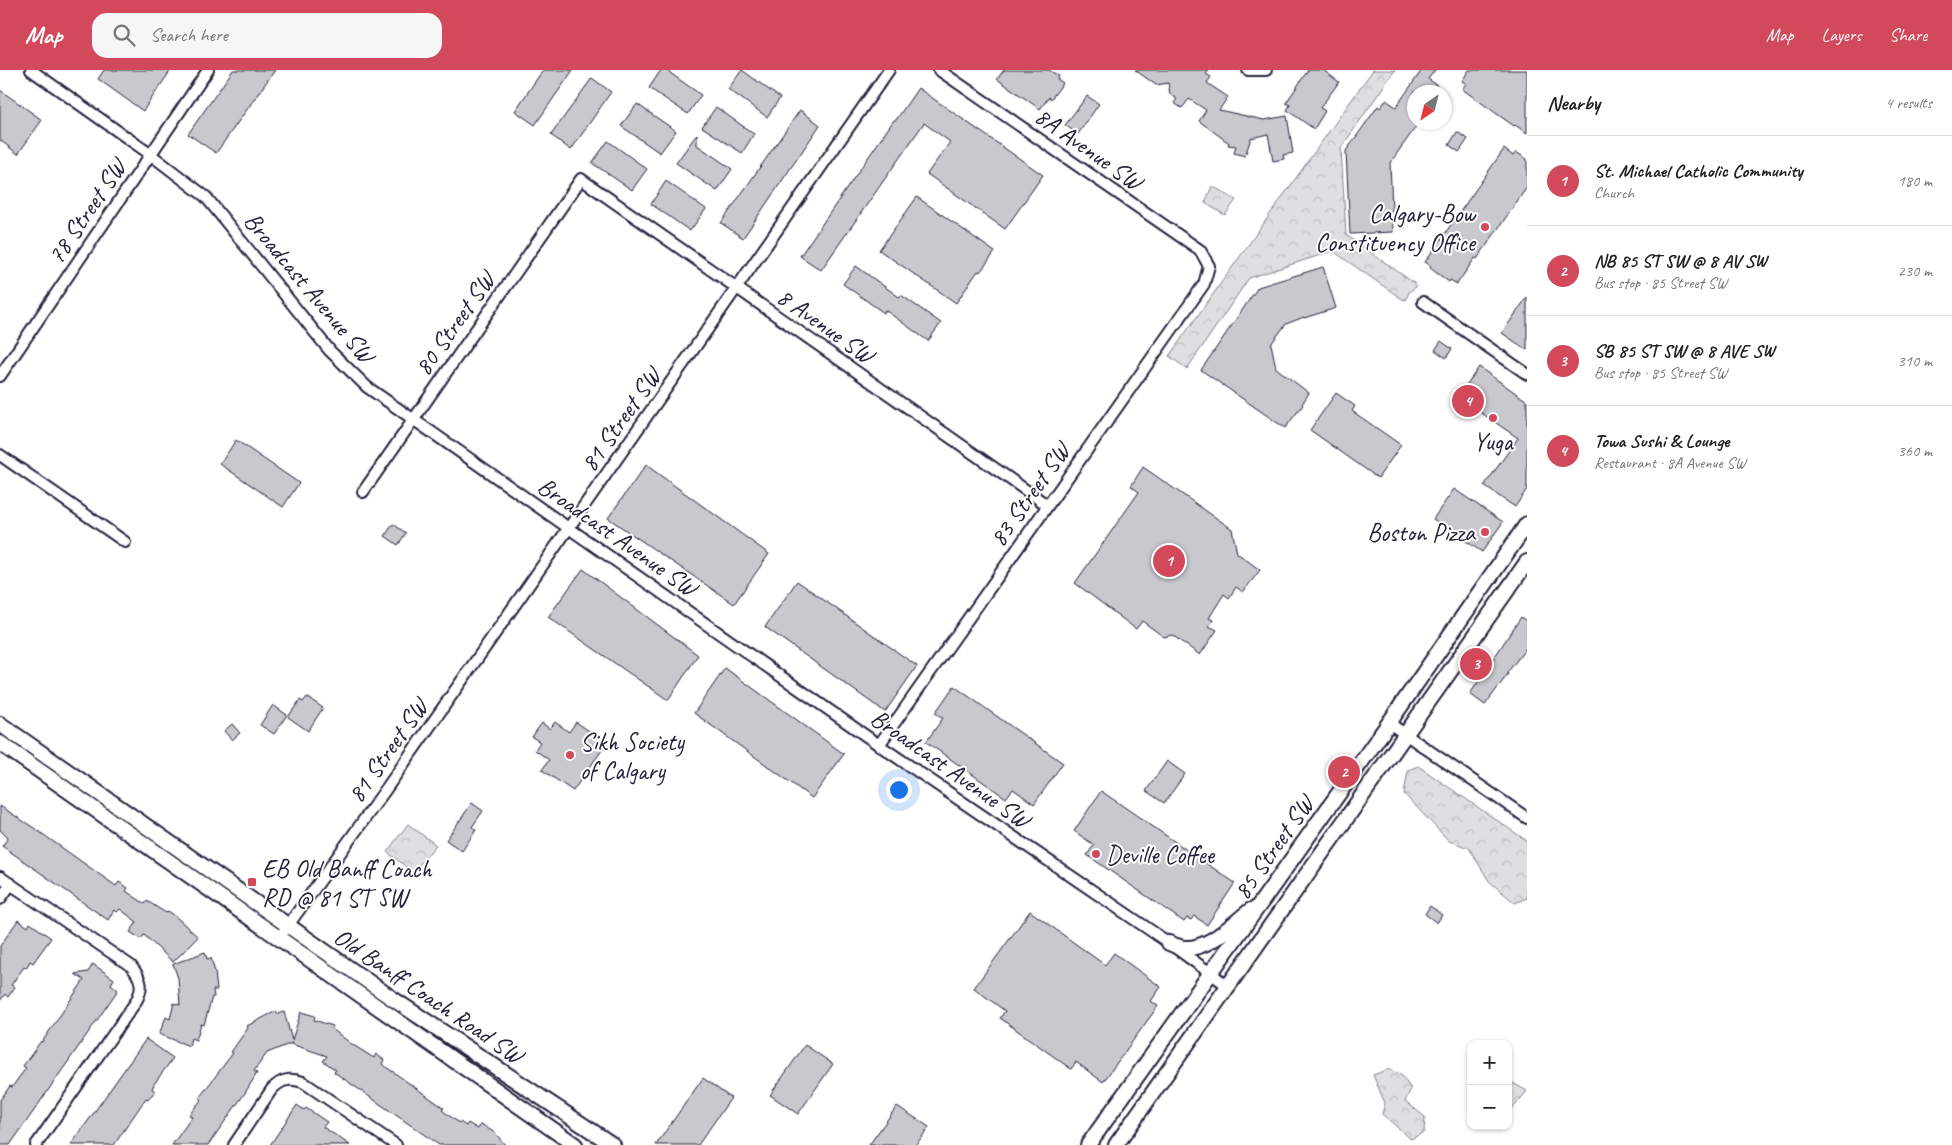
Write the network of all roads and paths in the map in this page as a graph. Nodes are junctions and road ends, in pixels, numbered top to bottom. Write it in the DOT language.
graph roads {
  1 [pos="31,70"];
  2 [pos="208,70"];
  3 [pos="889,70"];
  4 [pos="939,70"];
  5 [pos="1248,70"];
  6 [pos="1266,70"];
  7 [pos="150,154"];
  8 [pos="581,179"];
  9 [pos="1209,266"];
  10 [pos="737,289"];
  11 [pos="1423,302"];
  12 [pos="1527,374"];
  13 [pos="0,376"];
  14 [pos="413,420"];
  15 [pos="0,455"];
  16 [pos="363,492"];
  17 [pos="1047,505"];
  18 [pos="1527,524"];
  19 [pos="569,528"];
  20 [pos="125,542"];
  21 [pos="1527,562"];
  22 [pos="1389,723"];
  23 [pos="0,724"];
  24 [pos="1406,735"];
  25 [pos="0,743"];
  26 [pos="879,745"];
  27 [pos="1527,818"];
  28 [pos="0,876"];
  29 [pos="11,884"];
  30 [pos="0,899"];
  31 [pos="1262,902"];
  32 [pos="288,925"];
  33 [pos="279,938"];
  34 [pos="1169,943"];
  35 [pos="1211,974"];
  36 [pos="1228,986"];
  37 [pos="36,1145"];
  38 [pos="234,1145"];
  39 [pos="396,1145"];
  40 [pos="575,1145"];
  41 [pos="613,1145"];
  42 [pos="1088,1145"];
  43 [pos="1116,1145"];
  1 -- 7 [label="street, Broadcast Avenue SW"];
  2 -- 7 [label="street, 78 Street SW"];
  3 -- 10 [label="street, 81 Street SW"];
  4 -- 9 [label="street, 8A Avenue SW"];
  5 -- 6 [label="street"];
  7 -- 13 [label="street, 78 Street SW"];
  7 -- 14 [label="street, Broadcast Avenue SW"];
  8 -- 10 [label="street, 8 Avenue SW"];
  8 -- 14 [label="street, 80 Street SW"];
  9 -- 17 [label="street, 83 Street SW"];
  10 -- 17 [label="street, 8 Avenue SW"];
  10 -- 19 [label="street, 81 Street SW"];
  11 -- 12 [label="street"];
  14 -- 16 [label="street, 80 Street SW"];
  14 -- 19 [label="street, Broadcast Avenue SW"];
  15 -- 20 [label="street"];
  17 -- 26 [label="street, 83 Street SW"];
  18 -- 22 [label="main road, 85 Street SW"];
  19 -- 26 [label="street, Broadcast Avenue SW"];
  19 -- 32 [label="street, 81 Street SW"];
  21 -- 24 [label="main road, 85 Street SW"];
  22 -- 24 [label="street"];
  22 -- 31 [label="main road, 85 Street SW"];
  23 -- 32 [label="main road, Old Banff Coach Road SW"];
  24 -- 27 [label="street"];
  24 -- 36 [label="main road, 85 Street SW"];
  25 -- 33 [label="main road, Old Banff Coach Road SW"];
  26 -- 34 [label="street, Broadcast Avenue SW"];
  28 -- 29 [label="street"];
  29 -- 30 [label="street"];
  29 -- 37 [label="street"];
  31 -- 34 [label="main road"];
  31 -- 35 [label="main road, 85 Street SW"];
  32 -- 33 [label="street, 81 Street SW"];
  32 -- 41 [label="main road, Old Banff Coach Road SW"];
  33 -- 40 [label="main road, Old Banff Coach Road SW"];
  34 -- 35 [label="street, Broadcast Avenue SW"];
  35 -- 36 [label="street, Broadcast Avenue SW"];
  35 -- 42 [label="main road, 85 Street SW"];
  36 -- 43 [label="main road, 85 Street SW"];
  38 -- 39 [label="street"];
}
